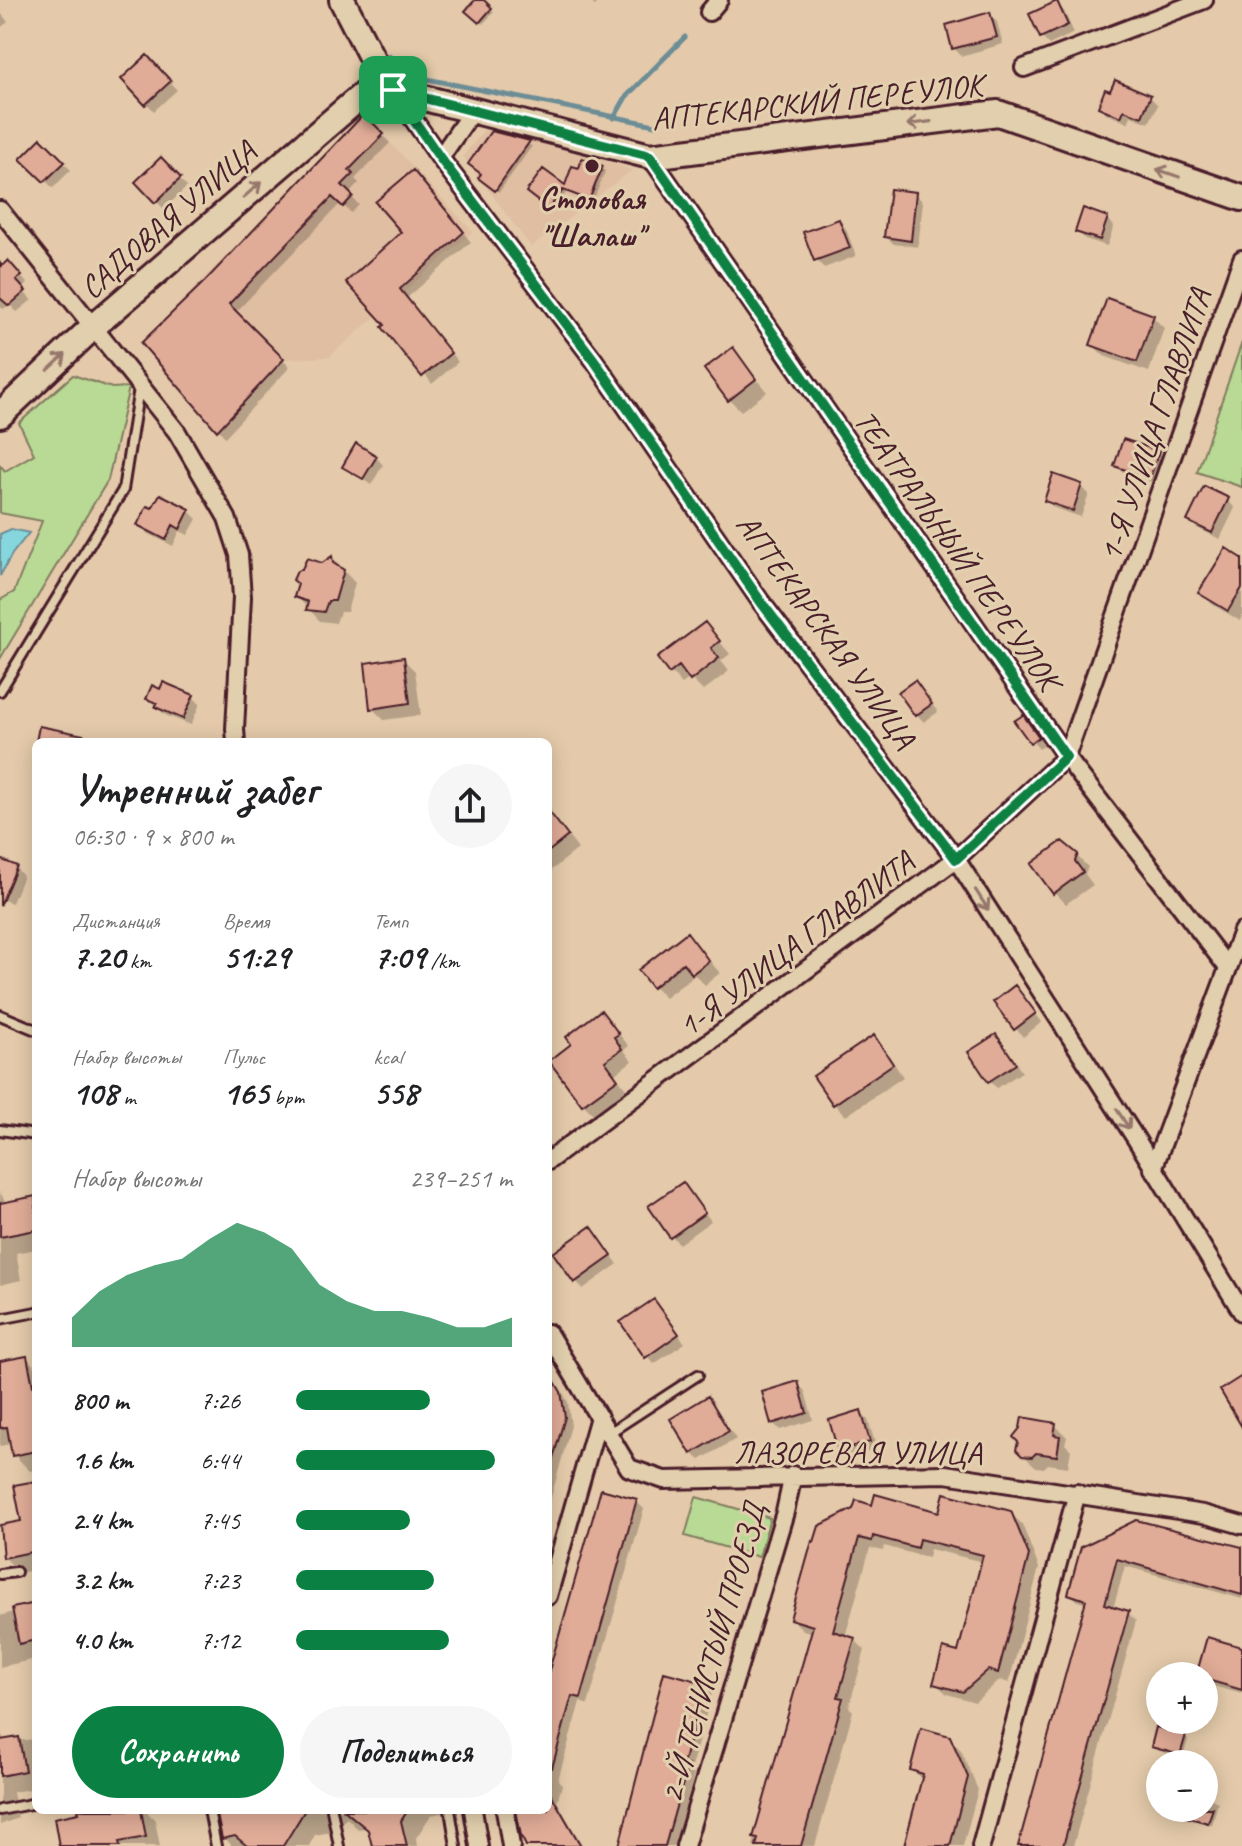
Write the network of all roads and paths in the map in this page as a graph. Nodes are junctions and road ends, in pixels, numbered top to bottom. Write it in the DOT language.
graph roads {
  1 [pos="342,0"];
  2 [pos="1204,0"];
  3 [pos="1024,68"];
  4 [pos="388,84"];
  5 [pos="473,110"];
  6 [pos="650,156"];
  7 [pos="440,158"];
  8 [pos="1242,198"];
  9 [pos="0,210"];
  10 [pos="1242,259"];
  11 [pos="94,326"];
  12 [pos="140,383"];
  13 [pos="0,415"];
  14 [pos="0,691"];
  15 [pos="236,738"];
  16 [pos="1066,757"];
  17 [pos="956,859"];
  18 [pos="1242,931"];
  19 [pos="1228,968"];
  20 [pos="0,1015"];
  21 [pos="32,1028"];
  22 [pos="0,1130"];
  23 [pos="32,1134"];
  24 [pos="552,1158"];
  25 [pos="1153,1169"];
  26 [pos="1242,1312"];
  27 [pos="32,1313"];
  28 [pos="0,1319"];
  29 [pos="552,1340"];
  30 [pos="698,1375"];
  31 [pos="599,1417"];
  32 [pos="609,1433"];
  33 [pos="793,1475"];
  34 [pos="1077,1493"];
  35 [pos="1242,1525"];
  36 [pos="16,1572"];
  37 [pos="0,1574"];
  38 [pos="552,1582"];
  39 [pos="32,1804"];
  40 [pos="0,1810"];
  41 [pos="210,1814"];
  42 [pos="333,1814"];
  43 [pos="451,1814"];
  44 [pos="474,1814"];
  45 [pos="506,1814"];
  46 [pos="216,1846"];
  47 [pos="339,1846"];
  48 [pos="456,1846"];
  49 [pos="479,1846"];
  50 [pos="511,1846"];
  51 [pos="685,1846"];
  52 [pos="981,1846"];
  1 -- 4 [label="street, АПТЕКАРСКАЯ УЛИЦА"];
  2 -- 3 [label="street"];
  4 -- 5 [label="street, АПТЕКАРСКИЙ ПЕРЕУЛОК"];
  4 -- 7 [label="street, АПТЕКАРСКАЯ УЛИЦА"];
  11 -- 4 [label="street, САДОВАЯ УЛИЦА, one-way"];
  5 -- 6 [label="street, АПТЕКАРСКИЙ ПЕРЕУЛОК"];
  5 -- 7 [label="street"];
  8 -- 6 [label="street, АПТЕКАРСКИЙ ПЕРЕУЛОК, one-way"];
  6 -- 16 [label="street, ТЕАТРАЛЬНЫЙ ПЕРЕУЛОК"];
  7 -- 17 [label="street, АПТЕКАРСКАЯ УЛИЦА"];
  9 -- 11 [label="street"];
  10 -- 16 [label="street, 1-Я УЛИЦА ГЛАВЛИТА"];
  11 -- 12 [label="street"];
  13 -- 11 [label="street, САДОВАЯ УЛИЦА, one-way"];
  12 -- 14 [label="lane"];
  12 -- 15 [label="street"];
  16 -- 17 [label="street, 1-Я УЛИЦА ГЛАВЛИТА"];
  16 -- 19 [label="street, ТЕАТРАЛЬНЫЙ ПЕРЕУЛОК"];
  17 -- 24 [label="street, 1-Я УЛИЦА ГЛАВЛИТА"];
  17 -- 25 [label="street, АПТЕКАРСКАЯ УЛИЦА, one-way"];
  18 -- 19 [label="street"];
  19 -- 25 [label="street"];
  20 -- 21 [label="lane"];
  22 -- 23 [label="lane"];
  25 -- 26 [label="street, АПТЕКАРСКАЯ УЛИЦА"];
  27 -- 28 [label="lane"];
  29 -- 31 [label="street, ЛАЗОРЕВАЯ УЛИЦА"];
  30 -- 32 [label="lane"];
  31 -- 32 [label="street, ЛАЗОРЕВАЯ УЛИЦА"];
  31 -- 38 [label="street"];
  32 -- 33 [label="street, ЛАЗОРЕВАЯ УЛИЦА"];
  33 -- 34 [label="street, ЛАЗОРЕВАЯ УЛИЦА"];
  33 -- 51 [label="street, 2-Й ТЕНИСТЫЙ ПРОЕЗД"];
  34 -- 35 [label="street, ЛАЗОРЕВАЯ УЛИЦА"];
  34 -- 52 [label="street"];
  36 -- 37 [label="lane"];
  39 -- 40 [label="lane"];
  41 -- 46 [label="lane"];
  42 -- 47 [label="lane"];
  43 -- 48 [label="lane"];
  44 -- 49 [label="street"];
  45 -- 50 [label="street"];
}
